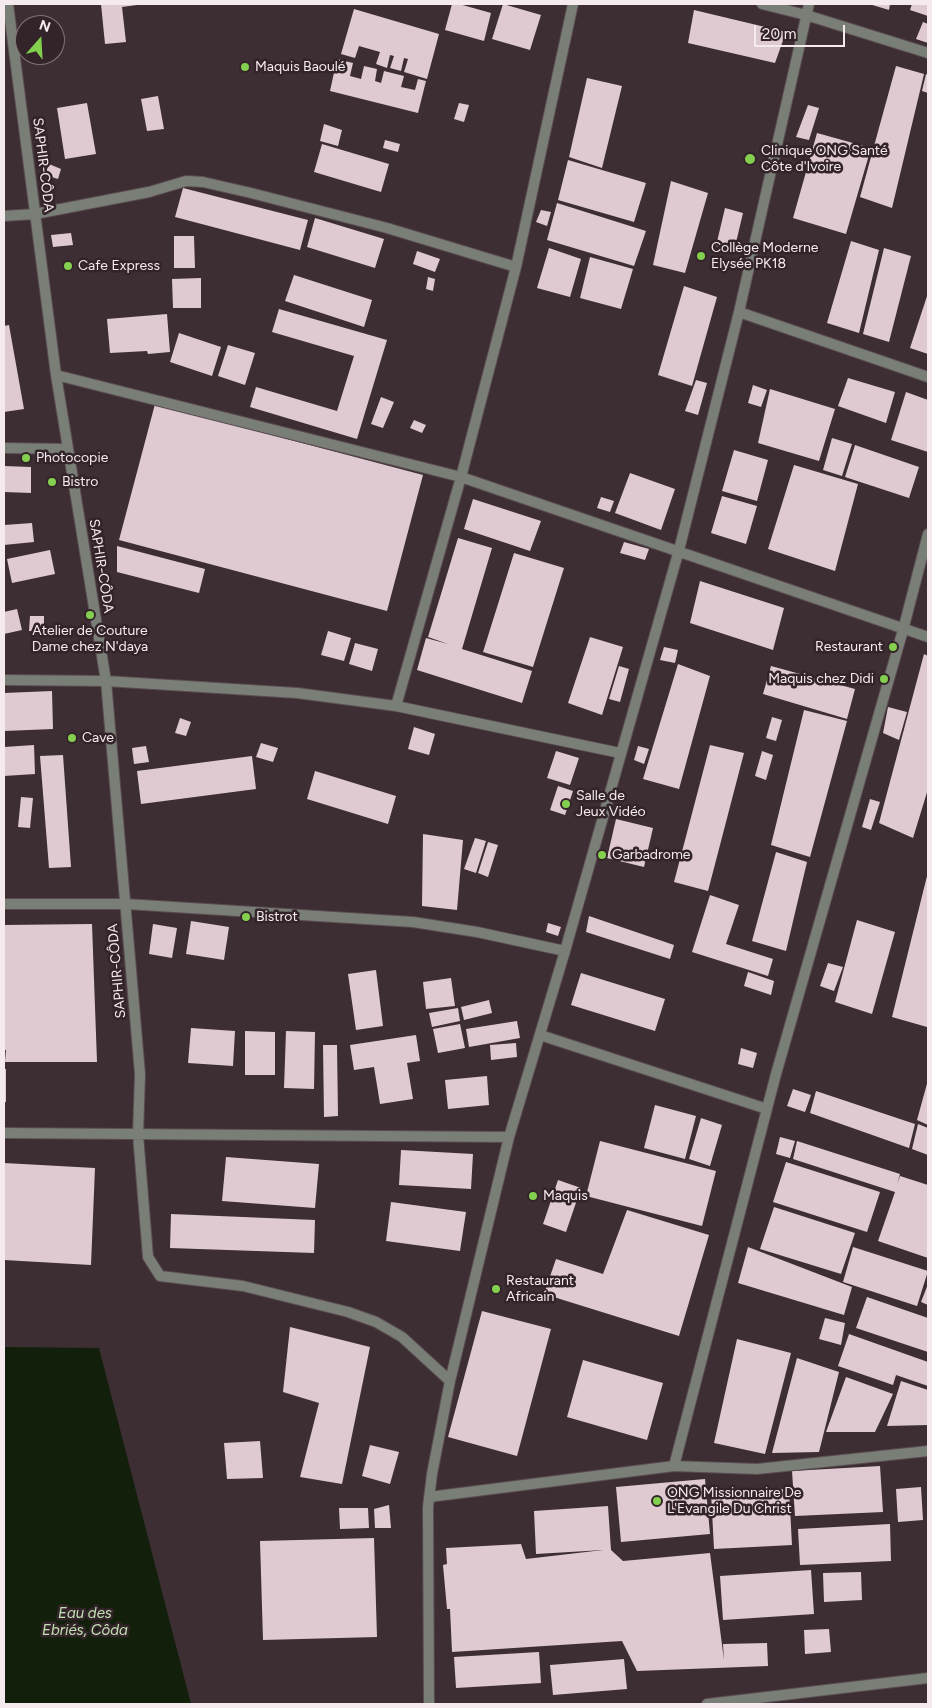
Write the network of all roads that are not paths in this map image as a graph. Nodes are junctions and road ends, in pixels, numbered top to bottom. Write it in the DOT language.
graph roads {
  1 [pos="8,4"];
  2 [pos="573,4"];
  3 [pos="762,4"];
  4 [pos="809,4"];
  5 [pos="806,16"];
  6 [pos="928,53"];
  7 [pos="35,214"];
  8 [pos="4,216"];
  9 [pos="516,267"];
  10 [pos="740,312"];
  11 [pos="56,374"];
  12 [pos="928,377"];
  13 [pos="4,448"];
  14 [pos="68,448"];
  15 [pos="461,477"];
  16 [pos="928,534"];
  17 [pos="679,550"];
  18 [pos="903,630"];
  19 [pos="928,637"];
  20 [pos="4,680"];
  21 [pos="106,681"];
  22 [pos="396,706"];
  23 [pos="620,753"];
  24 [pos="4,904"];
  25 [pos="126,904"];
  26 [pos="565,951"];
  27 [pos="540,1035"];
  28 [pos="767,1109"];
  29 [pos="4,1133"];
  30 [pos="138,1134"];
  31 [pos="509,1137"];
  32 [pos="450,1381"];
  33 [pos="928,1451"];
  34 [pos="674,1466"];
  35 [pos="430,1497"];
  36 [pos="928,1678"];
  37 [pos="429,1704"];
  38 [pos="707,1704"];
  1 -- 7 [label="street, SAPHIR-CÔDA"];
  2 -- 9 [label="street"];
  3 -- 5 [label="street"];
  4 -- 5 [label="street"];
  5 -- 6 [label="street"];
  5 -- 10 [label="street"];
  7 -- 8 [label="street"];
  7 -- 9 [label="street"];
  7 -- 11 [label="street, SAPHIR-CÔDA"];
  9 -- 15 [label="street"];
  10 -- 12 [label="street"];
  10 -- 17 [label="street"];
  11 -- 14 [label="street, SAPHIR-CÔDA"];
  11 -- 15 [label="street"];
  13 -- 14 [label="street"];
  14 -- 21 [label="street, SAPHIR-CÔDA"];
  15 -- 17 [label="street"];
  15 -- 22 [label="street"];
  16 -- 18 [label="street"];
  17 -- 18 [label="street"];
  17 -- 23 [label="street"];
  18 -- 19 [label="street"];
  18 -- 28 [label="street"];
  20 -- 21 [label="street"];
  21 -- 22 [label="street"];
  21 -- 25 [label="street, SAPHIR-CÔDA"];
  22 -- 23 [label="street"];
  23 -- 26 [label="street"];
  24 -- 25 [label="street"];
  25 -- 26 [label="street"];
  25 -- 30 [label="street, SAPHIR-CÔDA"];
  26 -- 27 [label="street"];
  27 -- 28 [label="street"];
  27 -- 31 [label="street"];
  28 -- 34 [label="street"];
  29 -- 30 [label="street"];
  30 -- 31 [label="street"];
  30 -- 32 [label="street, SAPHIR-CÔDA"];
  31 -- 32 [label="street"];
  32 -- 35 [label="street"];
  33 -- 34 [label="street"];
  34 -- 35 [label="street"];
  35 -- 37 [label="street"];
  36 -- 38 [label="street"];
}
